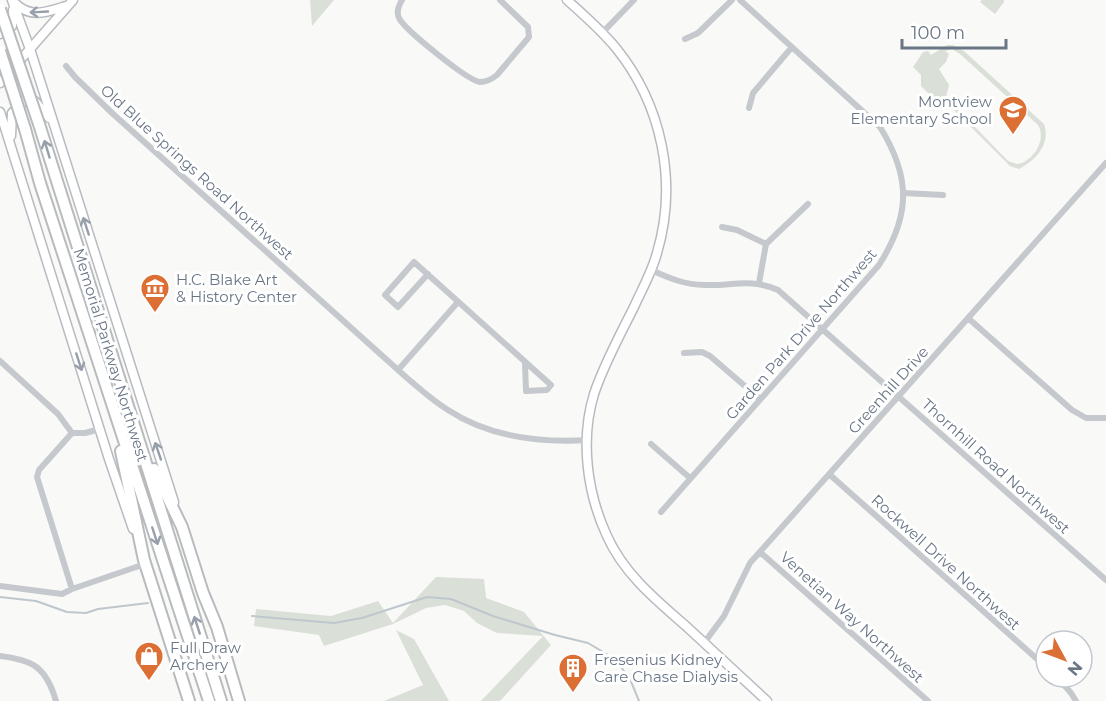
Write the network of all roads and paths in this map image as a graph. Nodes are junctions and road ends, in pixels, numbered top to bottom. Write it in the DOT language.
graph roads {
  1 [pos="402,0"];
  2 [pos="500,0"];
  3 [pos="567,0"];
  4 [pos="634,0"];
  5 [pos="732,0"];
  6 [pos="740,0"];
  7 [pos="12,1"];
  8 [pos="71,3"];
  9 [pos="0,9"];
  10 [pos="602,33"];
  11 [pos="0,34"];
  12 [pos="685,39"];
  13 [pos="792,47"];
  14 [pos="30,49"];
  15 [pos="0,51"];
  16 [pos="66,66"];
  17 [pos="0,82"];
  18 [pos="748,108"];
  19 [pos="0,112"];
  20 [pos="2,124"];
  21 [pos="54,126"];
  22 [pos="11,147"];
  23 [pos="1106,163"];
  24 [pos="903,193"];
  25 [pos="943,195"];
  26 [pos="808,204"];
  27 [pos="722,227"];
  28 [pos="766,244"];
  29 [pos="651,270"];
  30 [pos="428,274"];
  31 [pos="759,283"];
  32 [pos="458,302"];
  33 [pos="968,318"];
  34 [pos="823,328"];
  35 [pos="684,353"];
  36 [pos="0,361"];
  37 [pos="525,363"];
  38 [pos="398,370"];
  39 [pos="899,396"];
  40 [pos="760,399"];
  41 [pos="111,400"];
  42 [pos="127,405"];
  43 [pos="1106,418"];
  44 [pos="100,429"];
  45 [pos="72,433"];
  46 [pos="588,440"];
  47 [pos="651,444"];
  48 [pos="829,474"];
  49 [pos="690,478"];
  50 [pos="661,512"];
  51 [pos="182,527"];
  52 [pos="760,552"];
  53 [pos="144,562"];
  54 [pos="1106,580"];
  55 [pos="0,586"];
  56 [pos="72,589"];
  57 [pos="704,644"];
  58 [pos="0,656"];
  59 [pos="1034,656"];
  60 [pos="1066,689"];
  61 [pos="923,700"];
  62 [pos="56,701"];
  63 [pos="189,701"];
  64 [pos="209,701"];
  65 [pos="221,701"];
  66 [pos="239,701"];
  67 [pos="767,701"];
  68 [pos="1076,701"];
  1 -- 2 [label="street"];
  3 -- 10 [label="main road"];
  4 -- 10 [label="street"];
  5 -- 12 [label="street"];
  6 -- 13 [label="street, Garden Park Drive Northwest"];
  8 -- 7 [label="main road, one-way"];
  7 -- 11 [label="main road"];
  7 -- 14 [label="main road"];
  8 -- 14 [label="main road"];
  42 -- 9 [label="highway, Memorial Parkway Northwest, one-way, bridge"];
  10 -- 29 [label="main road"];
  13 -- 18 [label="street"];
  13 -- 24 [label="street, Garden Park Drive Northwest"];
  14 -- 17 [label="main road"];
  14 -- 21 [label="main road"];
  15 -- 41 [label="highway, Memorial Parkway Northwest, bridge"];
  16 -- 38 [label="street, Old Blue Springs Road Northwest"];
  19 -- 20 [label="main road"];
  20 -- 22 [label="main road"];
  21 -- 22 [label="main road"];
  51 -- 21 [label="main road, one-way"];
  22 -- 44 [label="main road, one-way"];
  23 -- 33 [label="street, Greenhill Drive"];
  24 -- 25 [label="street"];
  24 -- 34 [label="street, Garden Park Drive Northwest"];
  26 -- 28 [label="street"];
  27 -- 28 [label="street"];
  28 -- 31 [label="street"];
  29 -- 31 [label="street, Thornhill Road Northwest"];
  29 -- 46 [label="main road"];
  30 -- 30 [label="street"];
  30 -- 32 [label="street"];
  31 -- 34 [label="street, Thornhill Road Northwest"];
  32 -- 37 [label="street"];
  32 -- 38 [label="street"];
  33 -- 39 [label="street, Greenhill Drive"];
  33 -- 43 [label="street"];
  34 -- 39 [label="street, Thornhill Road Northwest"];
  34 -- 40 [label="street, Garden Park Drive Northwest"];
  35 -- 40 [label="street"];
  36 -- 45 [label="street"];
  37 -- 37 [label="street"];
  38 -- 46 [label="street, Old Blue Springs Road Northwest"];
  39 -- 48 [label="street, Greenhill Drive"];
  39 -- 54 [label="street, Thornhill Road Northwest"];
  40 -- 49 [label="street, Garden Park Drive Northwest"];
  41 -- 53 [label="highway"];
  41 -- 64 [label="highway, Memorial Parkway Northwest, one-way"];
  42 -- 51 [label="highway"];
  65 -- 42 [label="highway, Memorial Parkway Northwest, one-way"];
  44 -- 45 [label="street"];
  44 -- 53 [label="main road"];
  45 -- 56 [label="street"];
  46 -- 57 [label="main road"];
  47 -- 49 [label="street"];
  48 -- 52 [label="street, Greenhill Drive"];
  48 -- 59 [label="street, Rockwell Drive Northwest"];
  49 -- 50 [label="street, Garden Park Drive Northwest"];
  51 -- 66 [label="highway"];
  52 -- 57 [label="street, Greenhill Drive"];
  52 -- 61 [label="street, Venetian Way Northwest"];
  53 -- 56 [label="street"];
  53 -- 63 [label="highway"];
  55 -- 56 [label="street"];
  57 -- 67 [label="main road"];
  58 -- 62 [label="street"];
  60 -- 68 [label="street"];
}
